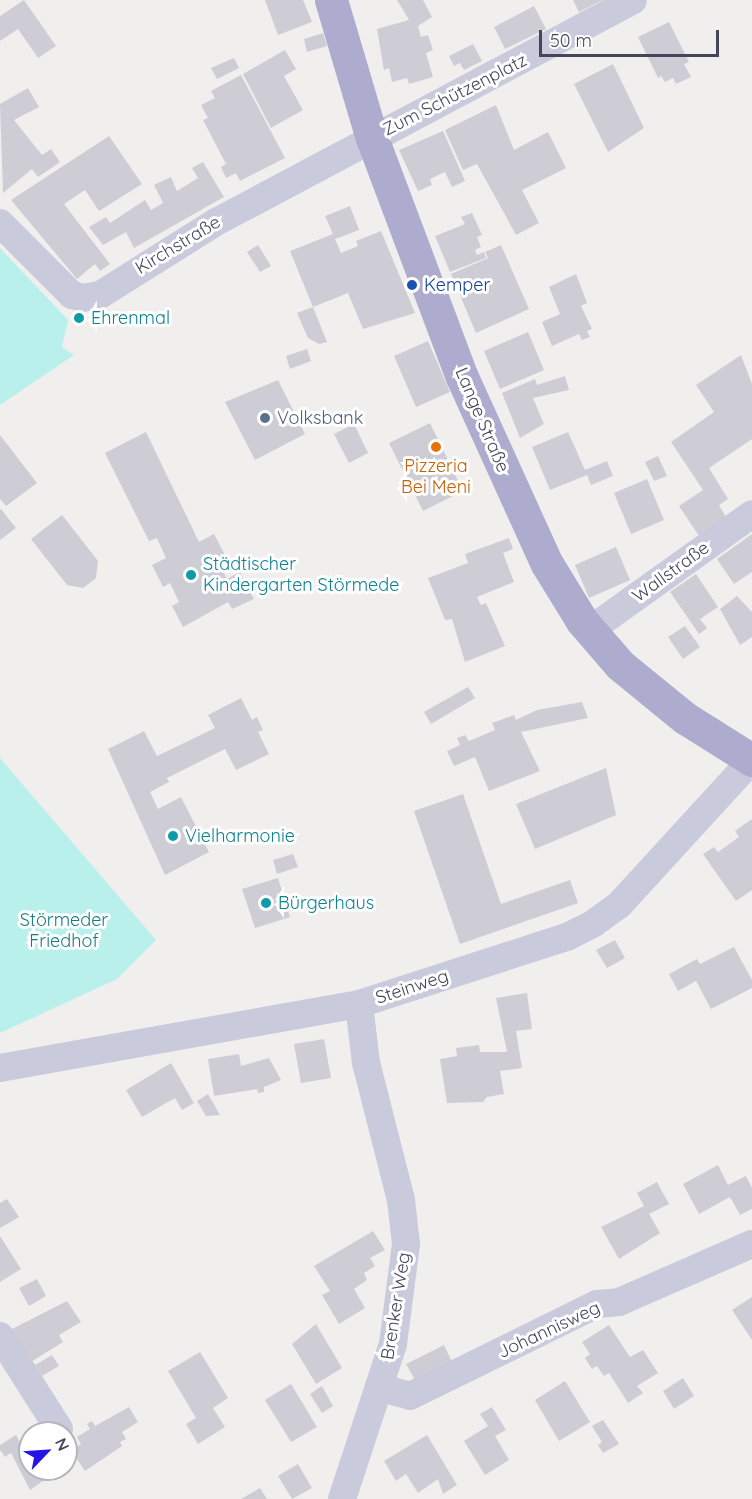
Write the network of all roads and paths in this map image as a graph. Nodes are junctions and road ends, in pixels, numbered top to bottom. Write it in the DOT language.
graph roads {
  1 [pos="331,0"];
  2 [pos="633,0"];
  3 [pos="372,138"];
  4 [pos="0,223"];
  5 [pos="752,514"];
  6 [pos="590,630"];
  7 [pos="752,760"];
  8 [pos="359,1004"];
  9 [pos="0,1068"];
  10 [pos="752,1244"];
  11 [pos="0,1335"];
  12 [pos="381,1388"];
  13 [pos="54,1421"];
  14 [pos="342,1499"];
  1 -- 3 [label="main road, Lange Straße"];
  2 -- 3 [label="street, Zum Schützenplatz"];
  3 -- 4 [label="street, Kirchstraße"];
  3 -- 6 [label="main road, Lange Straße"];
  5 -- 6 [label="street, Wallstraße"];
  6 -- 7 [label="main road, Lange Straße"];
  7 -- 8 [label="street, Steinweg"];
  8 -- 9 [label="street, Steinweg"];
  8 -- 12 [label="street, Brenker Weg"];
  10 -- 12 [label="street, Johannisweg"];
  11 -- 13 [label="street"];
  12 -- 14 [label="street, Brenker Weg"];
}
